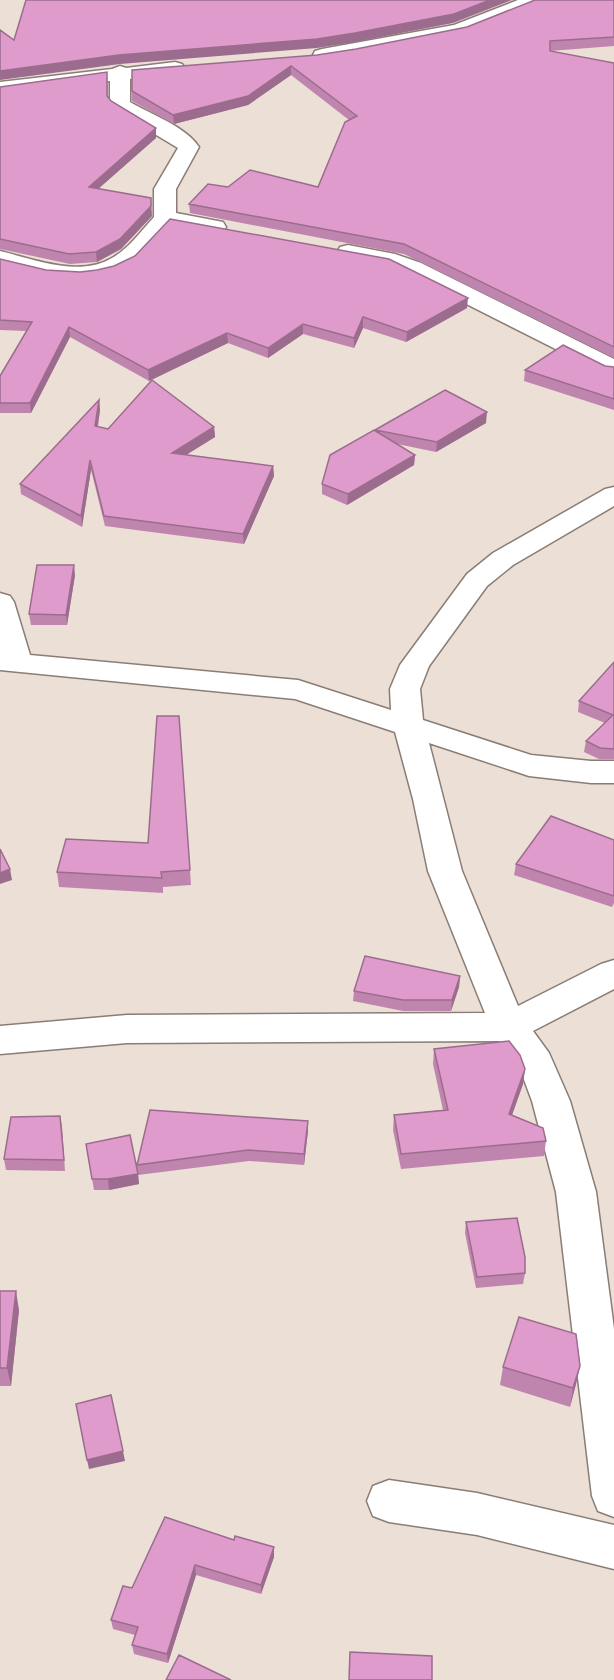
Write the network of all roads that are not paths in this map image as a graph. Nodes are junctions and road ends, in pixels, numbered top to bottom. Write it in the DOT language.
graph roads {
  1 [pos="534,0"];
  2 [pos="305,57"];
  3 [pos="190,66"];
  4 [pos="120,72"];
  5 [pos="0,88"];
  6 [pos="165,218"];
  7 [pos="234,231"];
  8 [pos="326,248"];
  9 [pos="0,258"];
  10 [pos="614,369"];
  11 [pos="614,495"];
  12 [pos="0,602"];
  13 [pos="9,662"];
  14 [pos="408,724"];
  15 [pos="614,772"];
  16 [pos="614,973"];
  17 [pos="509,1027"];
  18 [pos="0,1041"];
  19 [pos="614,1496"];
  20 [pos="389,1501"];
  21 [pos="614,1548"];
  1 -- 2 [label="street"];
  3 -- 4 [label="street"];
  4 -- 5 [label="street"];
  4 -- 6 [label="street"];
  6 -- 7 [label="street"];
  6 -- 9 [label="street"];
  8 -- 10 [label="street"];
  11 -- 14 [label="street"];
  12 -- 13 [label="street"];
  13 -- 14 [label="street"];
  14 -- 15 [label="street"];
  14 -- 17 [label="street"];
  16 -- 17 [label="street"];
  17 -- 18 [label="street"];
  17 -- 19 [label="street"];
  20 -- 21 [label="street"];
}
